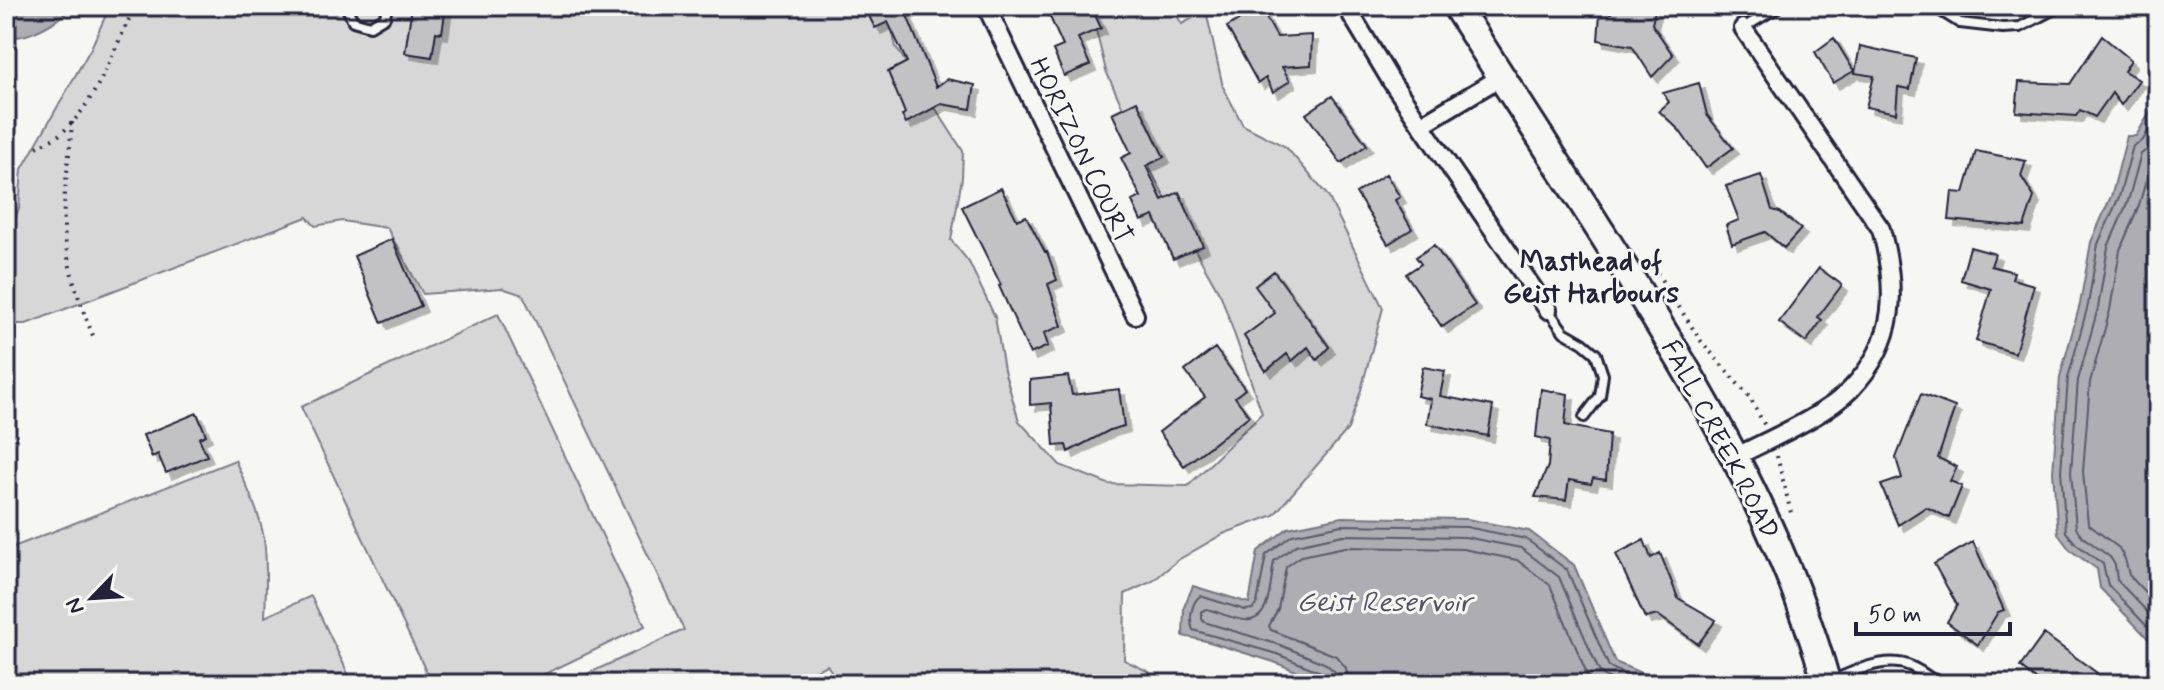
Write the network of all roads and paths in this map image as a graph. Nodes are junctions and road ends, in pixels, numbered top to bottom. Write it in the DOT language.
graph roads {
  1 [pos="138,6"];
  2 [pos="346,6"];
  3 [pos="387,6"];
  4 [pos="482,6"];
  5 [pos="986,6"];
  6 [pos="1346,6"];
  7 [pos="1456,6"];
  8 [pos="1780,6"];
  9 [pos="1933,6"];
  10 [pos="2060,6"];
  11 [pos="451,11"];
  12 [pos="1743,28"];
  13 [pos="1501,77"];
  14 [pos="72,122"];
  15 [pos="1421,125"];
  16 [pos="37,147"];
  17 [pos="1548,310"];
  18 [pos="1135,315"];
  19 [pos="94,338"];
  20 [pos="1584,417"];
  21 [pos="1735,457"];
  22 [pos="1827,684"];
  23 [pos="1938,684"];
  1 -- 14 [label="path"];
  2 -- 3 [label="lane"];
  4 -- 11 [label="path"];
  5 -- 18 [label="street, HORIZON COURT"];
  6 -- 15 [label="street"];
  7 -- 13 [label="main road, FALL CREEK ROAD"];
  8 -- 12 [label="lane"];
  9 -- 10 [label="lane"];
  12 -- 21 [label="street"];
  13 -- 15 [label="street"];
  13 -- 21 [label="main road, FALL CREEK ROAD"];
  14 -- 16 [label="path"];
  14 -- 19 [label="path"];
  15 -- 17 [label="street"];
  17 -- 20 [label="lane"];
  21 -- 22 [label="main road, FALL CREEK ROAD"];
  22 -- 23 [label="lane"];
}
